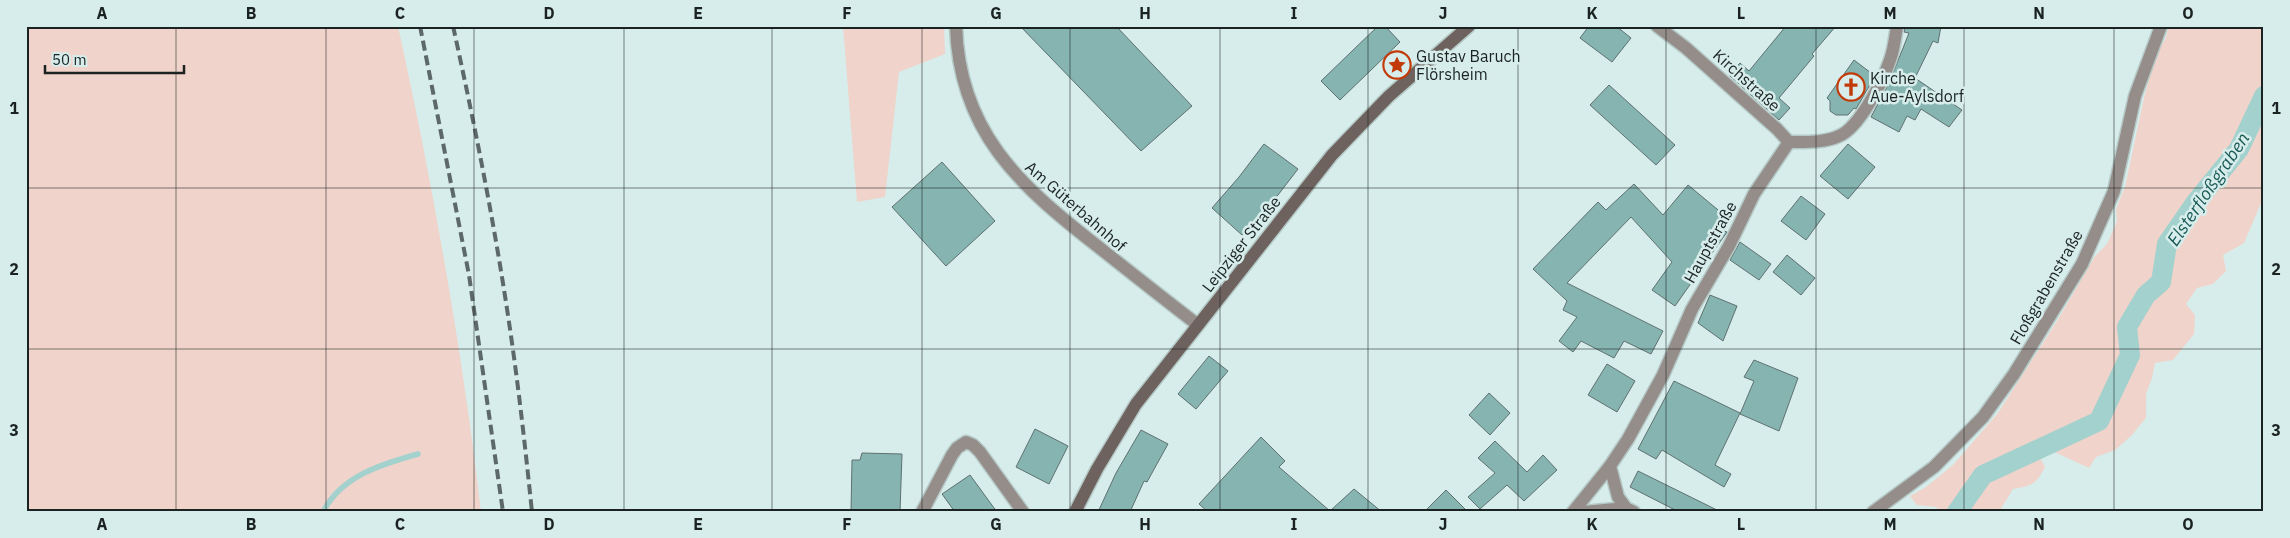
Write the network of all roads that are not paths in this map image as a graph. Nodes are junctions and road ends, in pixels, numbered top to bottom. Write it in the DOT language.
graph roads {
  1 [pos="956,26"];
  2 [pos="1469,26"];
  3 [pos="1657,26"];
  4 [pos="1897,26"];
  5 [pos="2161,26"];
  6 [pos="1789,142"];
  7 [pos="1198,325"];
  8 [pos="1610,466"];
  9 [pos="1630,510"];
  10 [pos="922,512"];
  11 [pos="1023,512"];
  12 [pos="1075,512"];
  13 [pos="1573,512"];
  14 [pos="1584,512"];
  15 [pos="1873,512"];
  1 -- 7 [label="street, Am Güterbahnhof"];
  2 -- 7 [label="street, Leipziger Straße"];
  3 -- 6 [label="street, Kirchstraße"];
  4 -- 6 [label="street"];
  5 -- 15 [label="street, Floßgrabenstraße"];
  6 -- 8 [label="street, Hauptstraße"];
  7 -- 12 [label="street, Leipziger Straße"];
  8 -- 9 [label="street"];
  8 -- 13 [label="street, Hauptstraße"];
  9 -- 14 [label="street"];
  10 -- 11 [label="street"];
}
